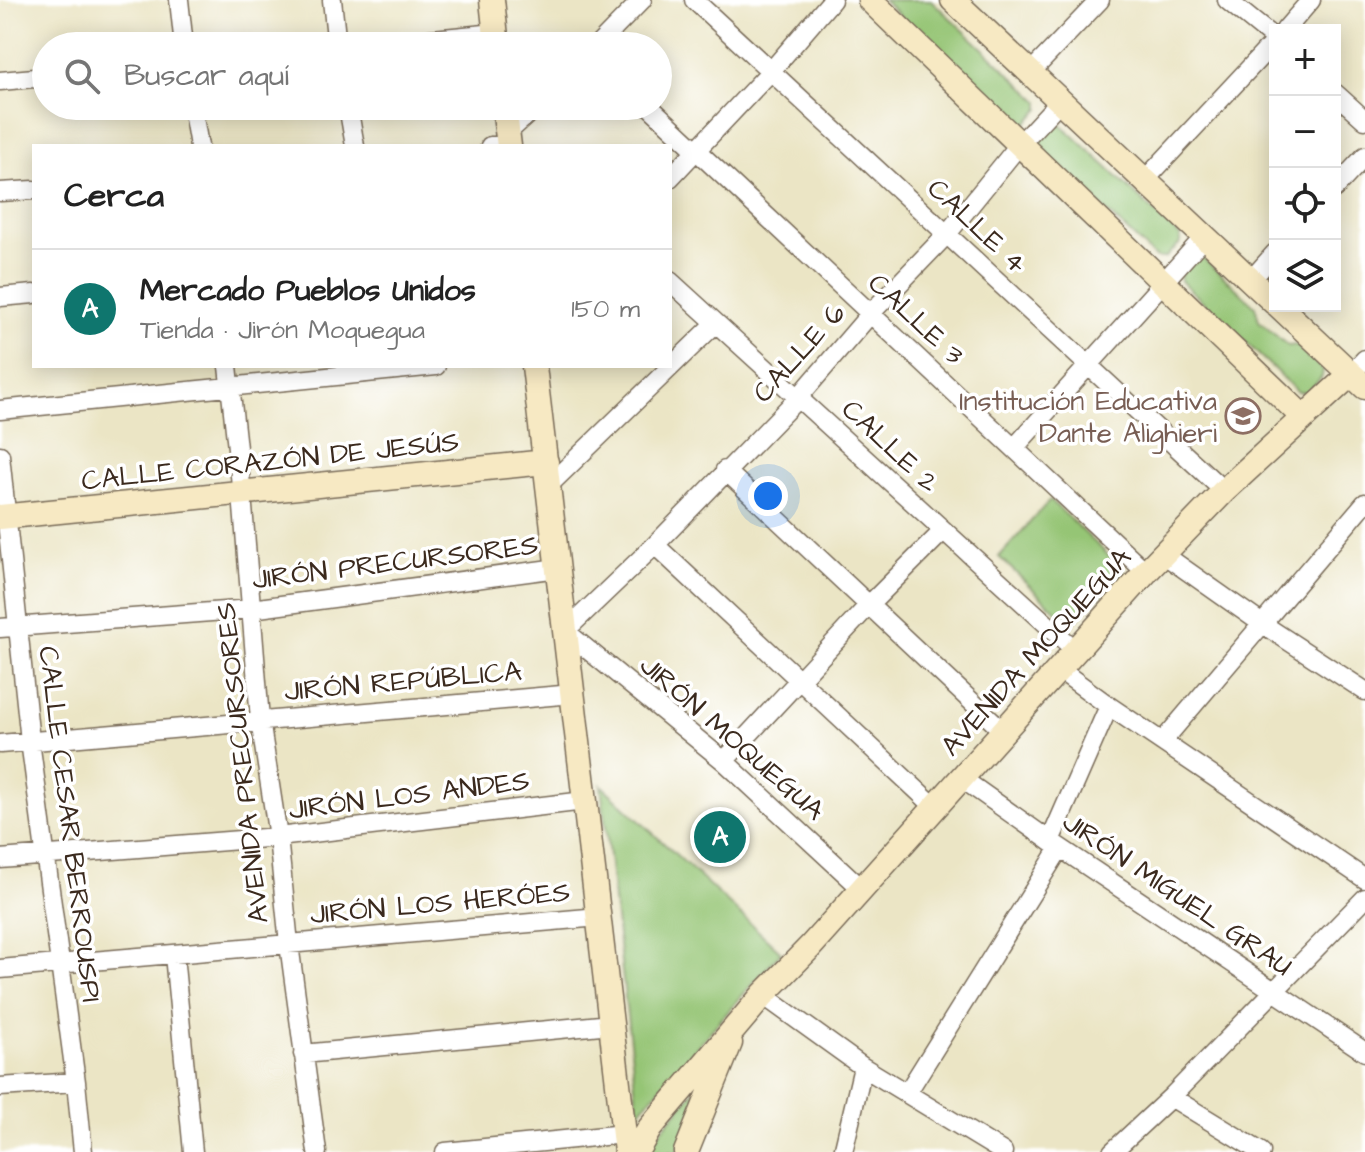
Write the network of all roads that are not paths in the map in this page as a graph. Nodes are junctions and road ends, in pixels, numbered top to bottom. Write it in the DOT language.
graph roads {
  1 [pos="179,0"];
  2 [pos="332,0"];
  3 [pos="642,0"];
  4 [pos="694,0"];
  5 [pos="832,0"];
  6 [pos="870,0"];
  7 [pos="953,0"];
  8 [pos="1100,0"];
  9 [pos="1227,0"];
  10 [pos="1311,0"];
  11 [pos="495,2"];
  12 [pos="1290,24"];
  13 [pos="182,32"];
  14 [pos="335,32"];
  15 [pos="496,32"];
  16 [pos="611,32"];
  17 [pos="1269,35"];
  18 [pos="1269,46"];
  19 [pos="771,71"];
  20 [pos="1030,73"];
  21 [pos="32,78"];
  22 [pos="0,81"];
  23 [pos="1338,96"];
  24 [pos="1060,101"];
  25 [pos="194,120"];
  26 [pos="350,120"];
  27 [pos="504,120"];
  28 [pos="525,120"];
  29 [pos="664,120"];
  30 [pos="1365,120"];
  31 [pos="505,143"];
  32 [pos="199,144"];
  33 [pos="355,144"];
  34 [pos="1019,145"];
  35 [pos="696,149"];
  36 [pos="1365,156"];
  37 [pos="672,176"];
  38 [pos="1145,180"];
  39 [pos="1341,182"];
  40 [pos="32,190"];
  41 [pos="0,192"];
  42 [pos="947,234"];
  43 [pos="1205,236"];
  44 [pos="1269,260"];
  45 [pos="1251,280"];
  46 [pos="672,283"];
  47 [pos="1164,284"];
  48 [pos="32,294"];
  49 [pos="0,297"];
  50 [pos="1269,297"];
  51 [pos="1287,312"];
  52 [pos="871,313"];
  53 [pos="716,323"];
  54 [pos="1088,365"];
  55 [pos="672,366"];
  56 [pos="228,368"];
  57 [pos="414,368"];
  58 [pos="534,368"];
  59 [pos="670,368"];
  60 [pos="1360,373"];
  61 [pos="230,385"];
  62 [pos="798,398"];
  63 [pos="0,410"];
  64 [pos="1303,417"];
  65 [pos="1015,447"];
  66 [pos="0,455"];
  67 [pos="546,462"];
  68 [pos="725,470"];
  69 [pos="548,486"];
  70 [pos="1224,491"];
  71 [pos="242,494"];
  72 [pos="1363,510"];
  73 [pos="4,517"];
  74 [pos="943,531"];
  75 [pos="655,545"];
  76 [pos="1163,554"];
  77 [pos="558,568"];
  78 [pos="1146,572"];
  79 [pos="869,605"];
  80 [pos="251,609"];
  81 [pos="1261,623"];
  82 [pos="9,627"];
  83 [pos="565,631"];
  84 [pos="1067,660"];
  85 [pos="799,680"];
  86 [pos="1365,691"];
  87 [pos="573,694"];
  88 [pos="1109,706"];
  89 [pos="260,720"];
  90 [pos="1003,731"];
  91 [pos="30,741"];
  92 [pos="1162,742"];
  93 [pos="0,744"];
  94 [pos="724,761"];
  95 [pos="961,778"];
  96 [pos="585,801"];
  97 [pos="935,807"];
  98 [pos="278,837"];
  99 [pos="1055,844"];
  100 [pos="45,856"];
  101 [pos="0,859"];
  102 [pos="1365,879"];
  103 [pos="862,889"];
  104 [pos="1365,898"];
  105 [pos="599,917"];
  106 [pos="289,944"];
  107 [pos="174,955"];
  108 [pos="59,964"];
  109 [pos="0,969"];
  110 [pos="1274,992"];
  111 [pos="763,995"];
  112 [pos="611,1024"];
  113 [pos="1365,1052"];
  114 [pos="303,1054"];
  115 [pos="863,1067"];
  116 [pos="76,1082"];
  117 [pos="0,1087"];
  118 [pos="907,1093"];
  119 [pos="1171,1097"];
  120 [pos="629,1146"];
  121 [pos="497,1150"];
  122 [pos="83,1152"];
  123 [pos="193,1152"];
  124 [pos="317,1152"];
  125 [pos="445,1152"];
  126 [pos="686,1152"];
  127 [pos="843,1152"];
  128 [pos="1003,1152"];
  129 [pos="1112,1152"];
  130 [pos="1261,1152"];
  1 -- 13 [label="street"];
  2 -- 14 [label="street"];
  3 -- 16 [label="street"];
  4 -- 19 [label="street, CALLE 4"];
  5 -- 19 [label="street"];
  6 -- 34 [label="street"];
  7 -- 20 [label="street"];
  8 -- 20 [label="street"];
  9 -- 17 [label="street"];
  10 -- 12 [label="street"];
  11 -- 15 [label="street"];
  18 -- 38 [label="street"];
  19 -- 35 [label="street"];
  19 -- 42 [label="street, CALLE 4"];
  20 -- 24 [label="street"];
  21 -- 22 [label="street"];
  23 -- 30 [label="street"];
  24 -- 34 [label="street, CALLE 6"];
  24 -- 38 [label="street"];
  25 -- 32 [label="street"];
  26 -- 33 [label="street"];
  27 -- 31 [label="street"];
  28 -- 31 [label="street"];
  29 -- 35 [label="street, CALLE 3"];
  34 -- 42 [label="street, CALLE 6"];
  34 -- 47 [label="street"];
  35 -- 37 [label="street"];
  35 -- 52 [label="street, CALLE 3"];
  36 -- 39 [label="street"];
  38 -- 43 [label="street"];
  40 -- 41 [label="street"];
  42 -- 52 [label="street, CALLE 6"];
  42 -- 54 [label="street, CALLE 4"];
  43 -- 45 [label="street"];
  43 -- 47 [label="street"];
  44 -- 45 [label="street"];
  45 -- 50 [label="street"];
  46 -- 53 [label="street, CALLE 2"];
  47 -- 54 [label="street"];
  47 -- 64 [label="street"];
  48 -- 49 [label="street"];
  51 -- 60 [label="street"];
  52 -- 62 [label="street, CALLE 6"];
  52 -- 65 [label="street, CALLE 3"];
  53 -- 55 [label="street"];
  53 -- 62 [label="street, CALLE 2"];
  54 -- 65 [label="street"];
  54 -- 70 [label="street, CALLE 4"];
  56 -- 61 [label="street, AVENIDA PRECURSORES"];
  57 -- 61 [label="street"];
  58 -- 67 [label="street"];
  59 -- 69 [label="street"];
  60 -- 64 [label="street, AVENIDA MOQUEGUA"];
  61 -- 63 [label="street"];
  61 -- 71 [label="street, AVENIDA PRECURSORES"];
  62 -- 68 [label="street, CALLE 6"];
  62 -- 74 [label="street, CALLE 2"];
  64 -- 70 [label="street, AVENIDA MOQUEGUA"];
  65 -- 78 [label="street, CALLE 3"];
  66 -- 73 [label="street, CALLE CESAR BERROUSPI"];
  67 -- 69 [label="street"];
  67 -- 71 [label="street, CALLE CORAZÓN DE JESÚS"];
  68 -- 75 [label="street, CALLE 6"];
  68 -- 79 [label="street"];
  69 -- 77 [label="street"];
  70 -- 76 [label="street, AVENIDA MOQUEGUA"];
  71 -- 73 [label="street, CALLE CORAZÓN DE JESÚS"];
  71 -- 80 [label="street, AVENIDA PRECURSORES"];
  72 -- 81 [label="street"];
  73 -- 82 [label="street, CALLE CESAR BERROUSPI"];
  74 -- 79 [label="street"];
  74 -- 84 [label="street, CALLE 2"];
  75 -- 83 [label="street, CALLE 6"];
  75 -- 85 [label="street"];
  76 -- 78 [label="street, AVENIDA MOQUEGUA"];
  76 -- 81 [label="street"];
  77 -- 80 [label="street, JIRÓN PRECURSORES"];
  77 -- 83 [label="street"];
  78 -- 84 [label="street, AVENIDA MOQUEGUA"];
  79 -- 85 [label="street"];
  79 -- 90 [label="street"];
  80 -- 82 [label="street, JIRÓN PRECURSORES"];
  80 -- 89 [label="street, AVENIDA PRECURSORES"];
  81 -- 86 [label="street"];
  81 -- 92 [label="street"];
  82 -- 91 [label="street, CALLE CESAR BERROUSPI"];
  83 -- 87 [label="street"];
  83 -- 94 [label="street, JIRÓN MOQUEGUA"];
  84 -- 88 [label="street, CALLE 2"];
  84 -- 90 [label="street, AVENIDA MOQUEGUA"];
  85 -- 94 [label="street"];
  85 -- 97 [label="street"];
  87 -- 89 [label="street, JIRÓN REPÚBLICA"];
  87 -- 96 [label="street"];
  88 -- 92 [label="street, CALLE 2"];
  88 -- 99 [label="street"];
  89 -- 91 [label="street, JIRÓN REPÚBLICA"];
  89 -- 98 [label="street, AVENIDA PRECURSORES"];
  90 -- 95 [label="street, AVENIDA MOQUEGUA"];
  91 -- 93 [label="street, JIRÓN REPÚBLICA"];
  91 -- 100 [label="street, CALLE CESAR BERROUSPI"];
  92 -- 102 [label="street, CALLE 2"];
  94 -- 103 [label="street, JIRÓN MOQUEGUA"];
  95 -- 97 [label="street, AVENIDA MOQUEGUA"];
  95 -- 99 [label="street, JIRÓN MIGUEL GRAU"];
  96 -- 98 [label="street, JIRÓN LOS ANDES"];
  96 -- 105 [label="street"];
  97 -- 103 [label="street, AVENIDA MOQUEGUA"];
  98 -- 100 [label="street, JIRÓN LOS ANDES"];
  98 -- 106 [label="street, AVENIDA PRECURSORES"];
  99 -- 110 [label="street, JIRÓN MIGUEL GRAU"];
  99 -- 118 [label="street"];
  100 -- 101 [label="street, JIRÓN LOS ANDES"];
  100 -- 108 [label="street, CALLE CESAR BERROUSPI"];
  103 -- 111 [label="street, AVENIDA MOQUEGUA"];
  104 -- 110 [label="street"];
  105 -- 106 [label="street, JIRÓN LOS HERÓES"];
  105 -- 112 [label="street"];
  106 -- 107 [label="street, JIRÓN LOS HERÓES"];
  106 -- 114 [label="street, AVENIDA PRECURSORES"];
  107 -- 108 [label="street, JIRÓN LOS HERÓES"];
  107 -- 123 [label="street"];
  108 -- 109 [label="street, JIRÓN LOS HERÓES"];
  108 -- 116 [label="street, CALLE CESAR BERROUSPI"];
  110 -- 113 [label="street, JIRÓN MIGUEL GRAU"];
  110 -- 119 [label="street"];
  111 -- 115 [label="street"];
  111 -- 120 [label="street, AVENIDA MOQUEGUA"];
  111 -- 126 [label="street, AVENIDA MOQUEGUA"];
  112 -- 114 [label="street"];
  112 -- 120 [label="street"];
  114 -- 124 [label="street, AVENIDA PRECURSORES"];
  115 -- 118 [label="street"];
  115 -- 127 [label="street"];
  116 -- 117 [label="street"];
  116 -- 122 [label="street, CALLE CESAR BERROUSPI"];
  118 -- 128 [label="street"];
  119 -- 129 [label="street"];
  119 -- 130 [label="street"];
  120 -- 121 [label="street"];
  121 -- 125 [label="street"];
}
